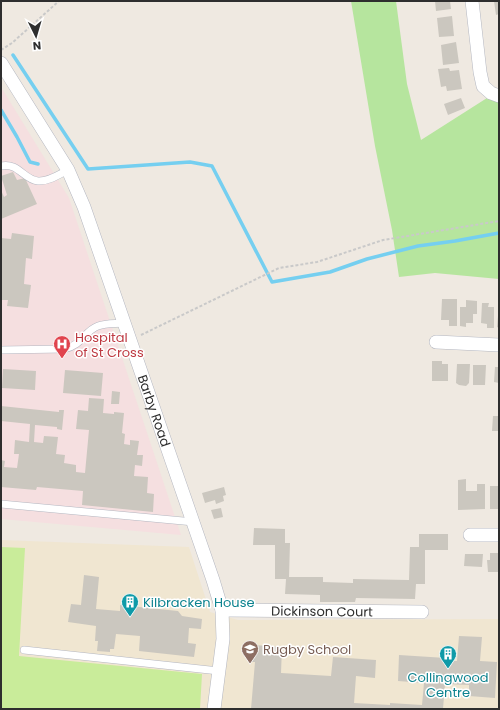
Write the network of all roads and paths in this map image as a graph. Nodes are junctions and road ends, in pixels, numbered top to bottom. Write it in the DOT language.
graph roads {
  1 [pos="59,1"];
  2 [pos="472,1"];
  3 [pos="1,50"];
  4 [pos="1,64"];
  5 [pos="499,96"];
  6 [pos="1,166"];
  7 [pos="68,170"];
  8 [pos="499,221"];
  9 [pos="124,323"];
  10 [pos="131,340"];
  11 [pos="436,342"];
  12 [pos="499,345"];
  13 [pos="1,350"];
  14 [pos="1,504"];
  15 [pos="194,522"];
  16 [pos="470,535"];
  17 [pos="499,535"];
  18 [pos="222,610"];
  19 [pos="422,612"];
  20 [pos="24,650"];
  21 [pos="219,671"];
  22 [pos="214,709"];
  1 -- 3 [label="path"];
  2 -- 5 [label="street"];
  4 -- 7 [label="street, Barby Road"];
  6 -- 7 [label="lane"];
  7 -- 9 [label="street, Barby Road"];
  8 -- 10 [label="path"];
  9 -- 10 [label="street, Barby Road"];
  9 -- 13 [label="lane"];
  10 -- 15 [label="street, Barby Road"];
  11 -- 12 [label="street"];
  14 -- 15 [label="lane"];
  15 -- 18 [label="street, Barby Road"];
  16 -- 17 [label="street"];
  18 -- 19 [label="street, Dickinson Court"];
  18 -- 21 [label="street, Barby Road"];
  20 -- 21 [label="lane"];
  21 -- 22 [label="street, Barby Road"];
}
